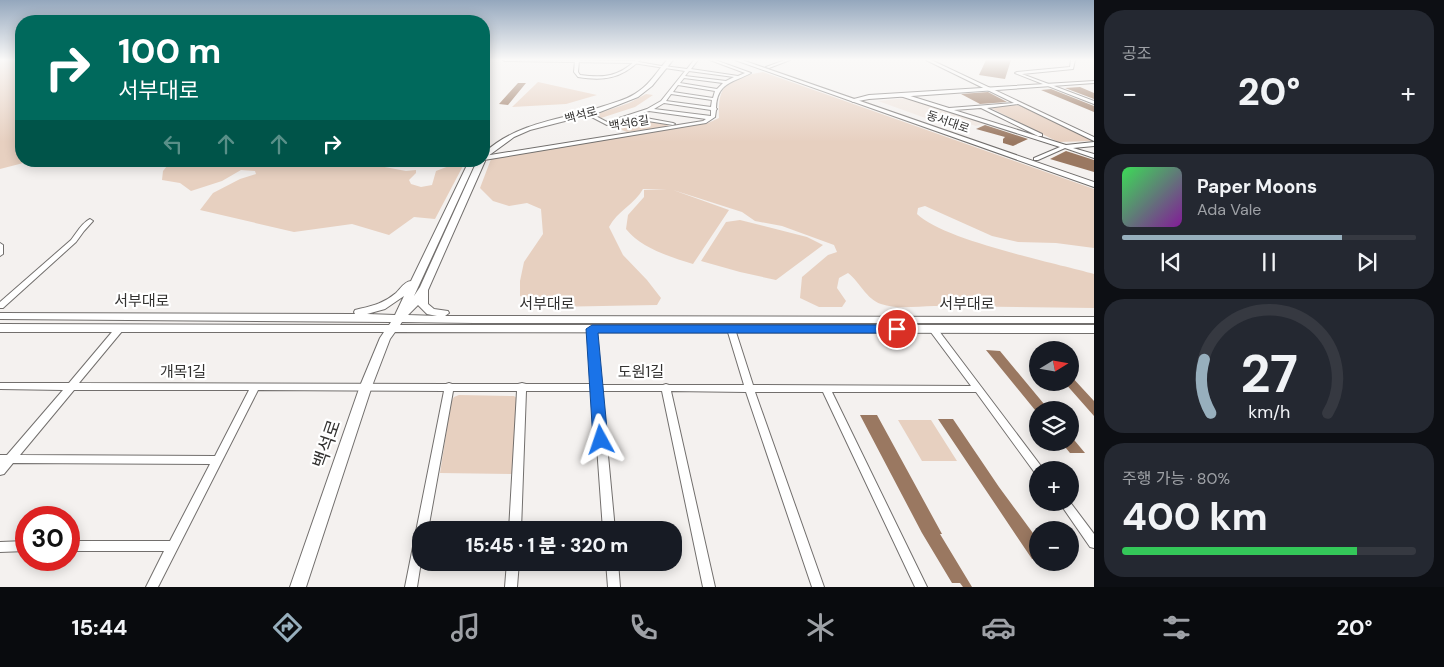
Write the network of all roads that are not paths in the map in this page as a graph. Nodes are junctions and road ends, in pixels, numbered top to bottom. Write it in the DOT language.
graph roads {
  1 [pos="638,87"];
  2 [pos="645,87"];
  3 [pos="675,87"];
  4 [pos="700,87"];
  5 [pos="720,87"];
  6 [pos="819,87"];
  7 [pos="822,87"];
  8 [pos="999,87"];
  9 [pos="1054,87"];
  10 [pos="987,88"];
  11 [pos="717,90"];
  12 [pos="671,93"];
  13 [pos="902,95"];
  14 [pos="714,99"];
  15 [pos="856,100"];
  16 [pos="663,102"];
  17 [pos="1094,103"];
  18 [pos="1018,104"];
  19 [pos="982,106"];
  20 [pos="715,109"];
  21 [pos="947,109"];
  22 [pos="649,110"];
  23 [pos="586,113"];
  24 [pos="629,117"];
  25 [pos="711,119"];
  26 [pos="607,124"];
  27 [pos="682,125"];
  28 [pos="614,127"];
  29 [pos="620,130"];
  30 [pos="627,134"];
  31 [pos="1094,138"];
  32 [pos="1094,144"];
  33 [pos="490,145"];
  34 [pos="1064,146"];
  35 [pos="490,152"];
  36 [pos="1094,156"];
  37 [pos="490,157"];
  38 [pos="1036,160"];
  39 [pos="470,167"];
  40 [pos="479,167"];
  41 [pos="1094,179"];
  42 [pos="1094,184"];
  43 [pos="90,221"];
  44 [pos="0,245"];
  45 [pos="0,254"];
  46 [pos="417,278"];
  47 [pos="425,287"];
  48 [pos="1,302"];
  49 [pos="0,316"];
  50 [pos="328,317"];
  51 [pos="474,320"];
  52 [pos="1094,320"];
  53 [pos="395,323"];
  54 [pos="0,328"];
  55 [pos="120,328"];
  56 [pos="592,329"];
  57 [pos="731,329"];
  58 [pos="933,329"];
  59 [pos="1094,329"];
  60 [pos="0,386"];
  61 [pos="72,386"];
  62 [pos="256,386"];
  63 [pos="366,386"];
  64 [pos="448,386"];
  65 [pos="522,386"];
  66 [pos="596,387"];
  67 [pos="666,387"];
  68 [pos="749,388"];
  69 [pos="826,388"];
  70 [pos="978,389"];
  71 [pos="5,459"];
  72 [pos="218,460"];
  73 [pos="1032,461"];
  74 [pos="0,471"];
  75 [pos="1071,511"];
  76 [pos="424,521"];
  77 [pos="514,521"];
  78 [pos="608,521"];
  79 [pos="1094,543"];
  80 [pos="15,546"];
  81 [pos="80,546"];
  82 [pos="173,546"];
  83 [pos="0,547"];
  84 [pos="414,571"];
  85 [pos="512,571"];
  86 [pos="613,571"];
  87 [pos="152,587"];
  88 [pos="298,587"];
  89 [pos="411,587"];
  90 [pos="511,587"];
  91 [pos="614,587"];
  92 [pos="709,587"];
  93 [pos="818,587"];
  94 [pos="921,587"];
  1 -- 33 [label="main road, 백석로"];
  2 -- 23 [label="main road, 백석로"];
  3 -- 12 [label="street"];
  4 -- 11 [label="street"];
  5 -- 11 [label="street"];
  6 -- 15 [label="main road, 동서대로"];
  7 -- 15 [label="main road, 동서대로"];
  8 -- 10 [label="street"];
  9 -- 17 [label="street"];
  10 -- 13 [label="street"];
  10 -- 18 [label="street"];
  11 -- 14 [label="street"];
  12 -- 14 [label="street"];
  12 -- 16 [label="street"];
  13 -- 15 [label="street"];
  13 -- 21 [label="street"];
  14 -- 20 [label="street"];
  15 -- 38 [label="main road, 동서대로"];
  15 -- 42 [label="main road, 동서대로"];
  16 -- 20 [label="street"];
  16 -- 22 [label="street"];
  18 -- 19 [label="street"];
  18 -- 31 [label="street"];
  19 -- 21 [label="street"];
  19 -- 34 [label="street"];
  20 -- 25 [label="street"];
  21 -- 34 [label="street"];
  22 -- 24 [label="street"];
  22 -- 25 [label="street"];
  23 -- 26 [label="street"];
  23 -- 35 [label="main road, 백석로"];
  24 -- 26 [label="street"];
  24 -- 27 [label="street"];
  25 -- 27 [label="street, 백석6길"];
  26 -- 28 [label="street"];
  27 -- 30 [label="street, 백석6길"];
  29 -- 30 [label="street"];
  30 -- 37 [label="street, 백석6길"];
  32 -- 34 [label="street"];
  34 -- 36 [label="street"];
  34 -- 38 [label="street"];
  38 -- 41 [label="main road, 동서대로"];
  39 -- 46 [label="main road, 백석로"];
  40 -- 47 [label="main road, 백석로"];
  43 -- 48 [label="street"];
  44 -- 45 [label="street"];
  46 -- 50 [label="main road"];
  46 -- 53 [label="main road, 백석로"];
  47 -- 51 [label="main road"];
  47 -- 53 [label="main road, 백석로"];
  49 -- 50 [label="main road, 서부대로"];
  50 -- 53 [label="main road, 서부대로"];
  51 -- 52 [label="main road, 서부대로"];
  51 -- 53 [label="main road, 서부대로"];
  53 -- 55 [label="main road, 서부대로"];
  53 -- 56 [label="main road, 서부대로"];
  53 -- 63 [label="main road, 백석로"];
  54 -- 55 [label="main road, 서부대로"];
  55 -- 61 [label="street"];
  56 -- 57 [label="main road, 서부대로"];
  56 -- 66 [label="street"];
  57 -- 58 [label="main road, 서부대로"];
  57 -- 68 [label="street"];
  58 -- 59 [label="main road, 서부대로"];
  58 -- 70 [label="street"];
  60 -- 61 [label="street, 개목1길"];
  61 -- 62 [label="street, 개목1길"];
  61 -- 71 [label="street"];
  62 -- 63 [label="street, 개목1길"];
  62 -- 72 [label="street"];
  63 -- 64 [label="street, 도원1길"];
  63 -- 88 [label="main road, 백석로"];
  64 -- 65 [label="street, 도원1길"];
  64 -- 76 [label="street"];
  65 -- 66 [label="street, 도원1길"];
  65 -- 77 [label="street"];
  66 -- 67 [label="street, 도원1길"];
  66 -- 78 [label="street"];
  67 -- 68 [label="street, 도원1길"];
  67 -- 92 [label="street"];
  68 -- 69 [label="street, 도원1길"];
  68 -- 93 [label="street"];
  69 -- 70 [label="street, 도원1길"];
  69 -- 94 [label="street"];
  70 -- 73 [label="street"];
  71 -- 72 [label="street"];
  71 -- 74 [label="street"];
  72 -- 82 [label="street"];
  75 -- 79 [label="street"];
  80 -- 83 [label="street"];
  81 -- 82 [label="street"];
  82 -- 87 [label="street"];
  84 -- 89 [label="street"];
  85 -- 90 [label="street"];
  86 -- 91 [label="street"];
}
